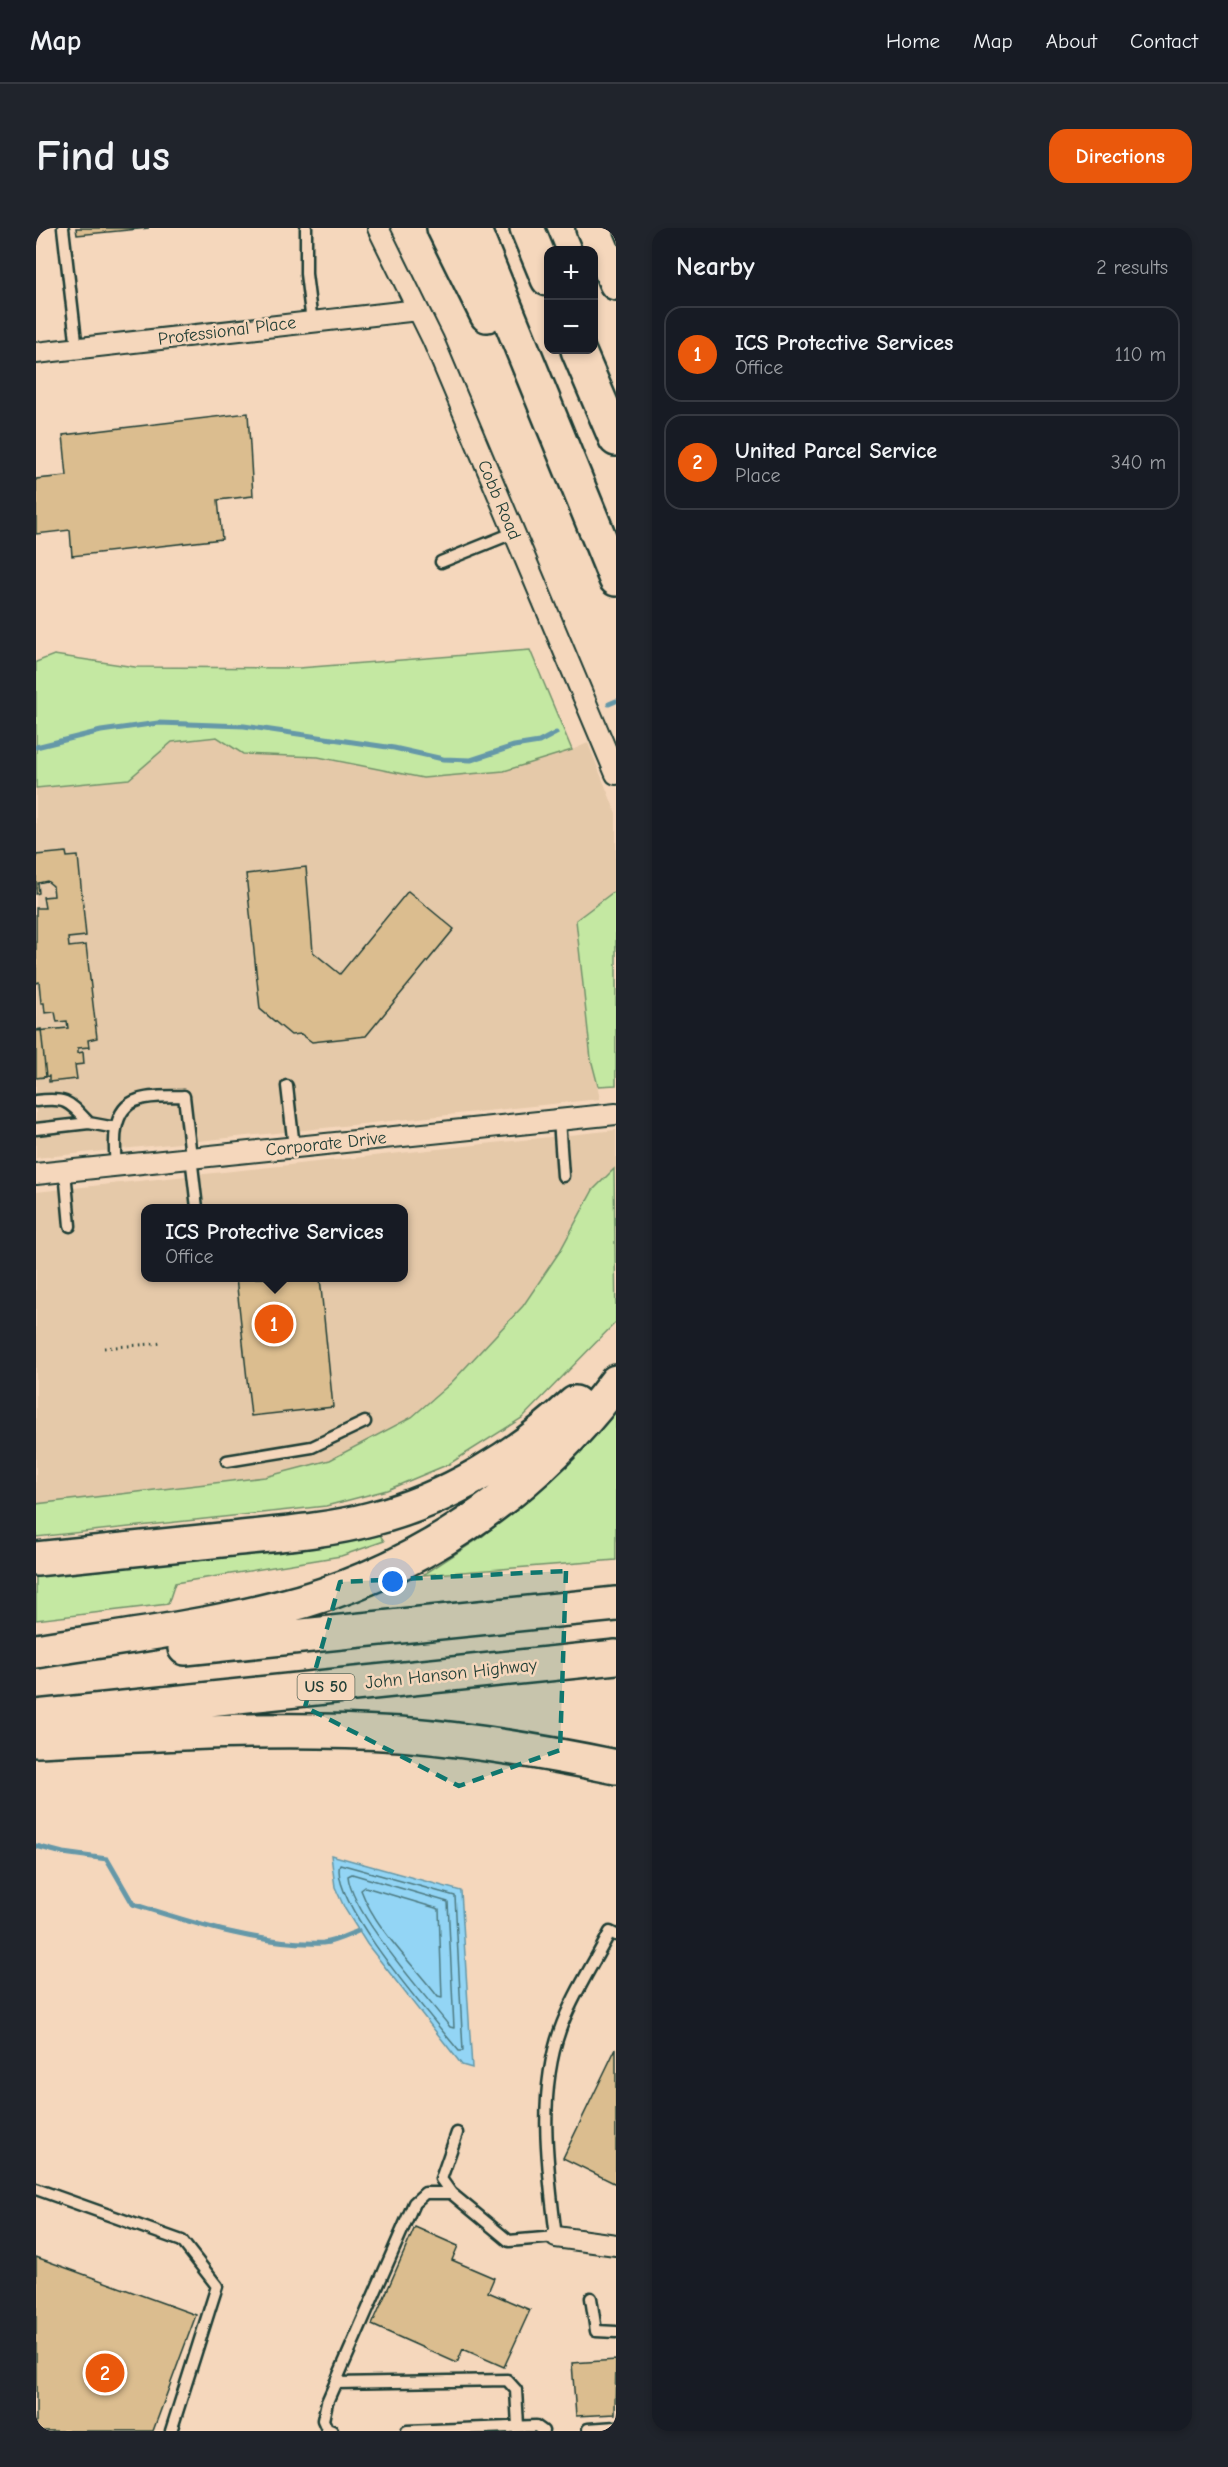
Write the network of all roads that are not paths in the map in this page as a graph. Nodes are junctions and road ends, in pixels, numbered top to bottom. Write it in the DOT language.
graph roads {
  1 [pos="63,228"];
  2 [pos="306,228"];
  3 [pos="378,228"];
  4 [pos="444,228"];
  5 [pos="473,228"];
  6 [pos="527,228"];
  7 [pos="592,228"];
  8 [pos="544,267"];
  9 [pos="616,283"];
  10 [pos="418,310"];
  11 [pos="312,322"];
  12 [pos="77,349"];
  13 [pos="36,353"];
  14 [pos="580,354"];
  15 [pos="616,439"];
  16 [pos="596,531"];
  17 [pos="513,533"];
  18 [pos="441,562"];
  19 [pos="616,579"];
  20 [pos="616,774"];
  21 [pos="287,1086"];
  22 [pos="36,1101"];
  23 [pos="616,1113"];
  24 [pos="560,1120"];
  25 [pos="89,1123"];
  26 [pos="116,1128"];
  27 [pos="36,1129"];
  28 [pos="294,1147"];
  29 [pos="191,1157"];
  30 [pos="116,1166"];
  31 [pos="65,1171"];
  32 [pos="36,1174"];
  33 [pos="563,1176"];
  34 [pos="196,1204"];
  35 [pos="70,1226"];
  36 [pos="616,1361"];
  37 [pos="616,1382"];
  38 [pos="365,1422"];
  39 [pos="227,1461"];
  40 [pos="36,1559"];
  41 [pos="616,1604"];
  42 [pos="36,1651"];
  43 [pos="616,1657"];
  44 [pos="36,1663"];
  45 [pos="36,1717"];
  46 [pos="36,1740"];
  47 [pos="616,1767"];
  48 [pos="616,1935"];
  49 [pos="457,2133"];
  50 [pos="36,2189"];
  51 [pos="451,2193"];
  52 [pos="556,2237"];
  53 [pos="616,2245"];
  54 [pos="591,2298"];
  55 [pos="616,2332"];
  56 [pos="335,2383"];
  57 [pos="518,2426"];
  58 [pos="616,2427"];
  59 [pos="588,2429"];
  60 [pos="171,2431"];
  61 [pos="332,2431"];
  62 [pos="407,2431"];
  63 [pos="543,2431"];
  1 -- 12 [label="lane"];
  2 -- 11 [label="lane"];
  3 -- 10 [label="street, Cobb Road"];
  4 -- 16 [label="highway"];
  5 -- 16 [label="highway"];
  6 -- 8 [label="highway"];
  7 -- 9 [label="highway"];
  10 -- 11 [label="street, Professional Place"];
  10 -- 17 [label="street, Cobb Road"];
  11 -- 12 [label="street, Professional Place"];
  12 -- 13 [label="street, Professional Place"];
  14 -- 15 [label="highway"];
  16 -- 19 [label="highway"];
  17 -- 18 [label="lane"];
  17 -- 20 [label="street, Cobb Road"];
  21 -- 28 [label="lane"];
  22 -- 25 [label="lane"];
  23 -- 24 [label="street, Corporate Drive"];
  24 -- 28 [label="street, Corporate Drive"];
  24 -- 33 [label="lane"];
  25 -- 26 [label="lane"];
  25 -- 27 [label="lane"];
  26 -- 29 [label="lane"];
  26 -- 30 [label="lane"];
  28 -- 29 [label="street, Corporate Drive"];
  29 -- 30 [label="street, Corporate Drive"];
  29 -- 34 [label="lane"];
  30 -- 31 [label="street, Corporate Drive"];
  31 -- 32 [label="street, Corporate Drive"];
  31 -- 35 [label="lane"];
  36 -- 40 [label="highway"];
  37 -- 42 [label="highway"];
  38 -- 39 [label="lane"];
  41 -- 44 [label="highway"];
  43 -- 45 [label="highway, John Hanson Highway / US 50"];
  46 -- 47 [label="highway"];
  48 -- 52 [label="lane"];
  49 -- 51 [label="lane"];
  50 -- 60 [label="lane"];
  51 -- 52 [label="lane"];
  51 -- 56 [label="lane"];
  52 -- 53 [label="street"];
  54 -- 55 [label="lane"];
  56 -- 57 [label="lane"];
  56 -- 61 [label="lane"];
  57 -- 62 [label="lane"];
  57 -- 63 [label="lane"];
  58 -- 59 [label="lane"];
}
